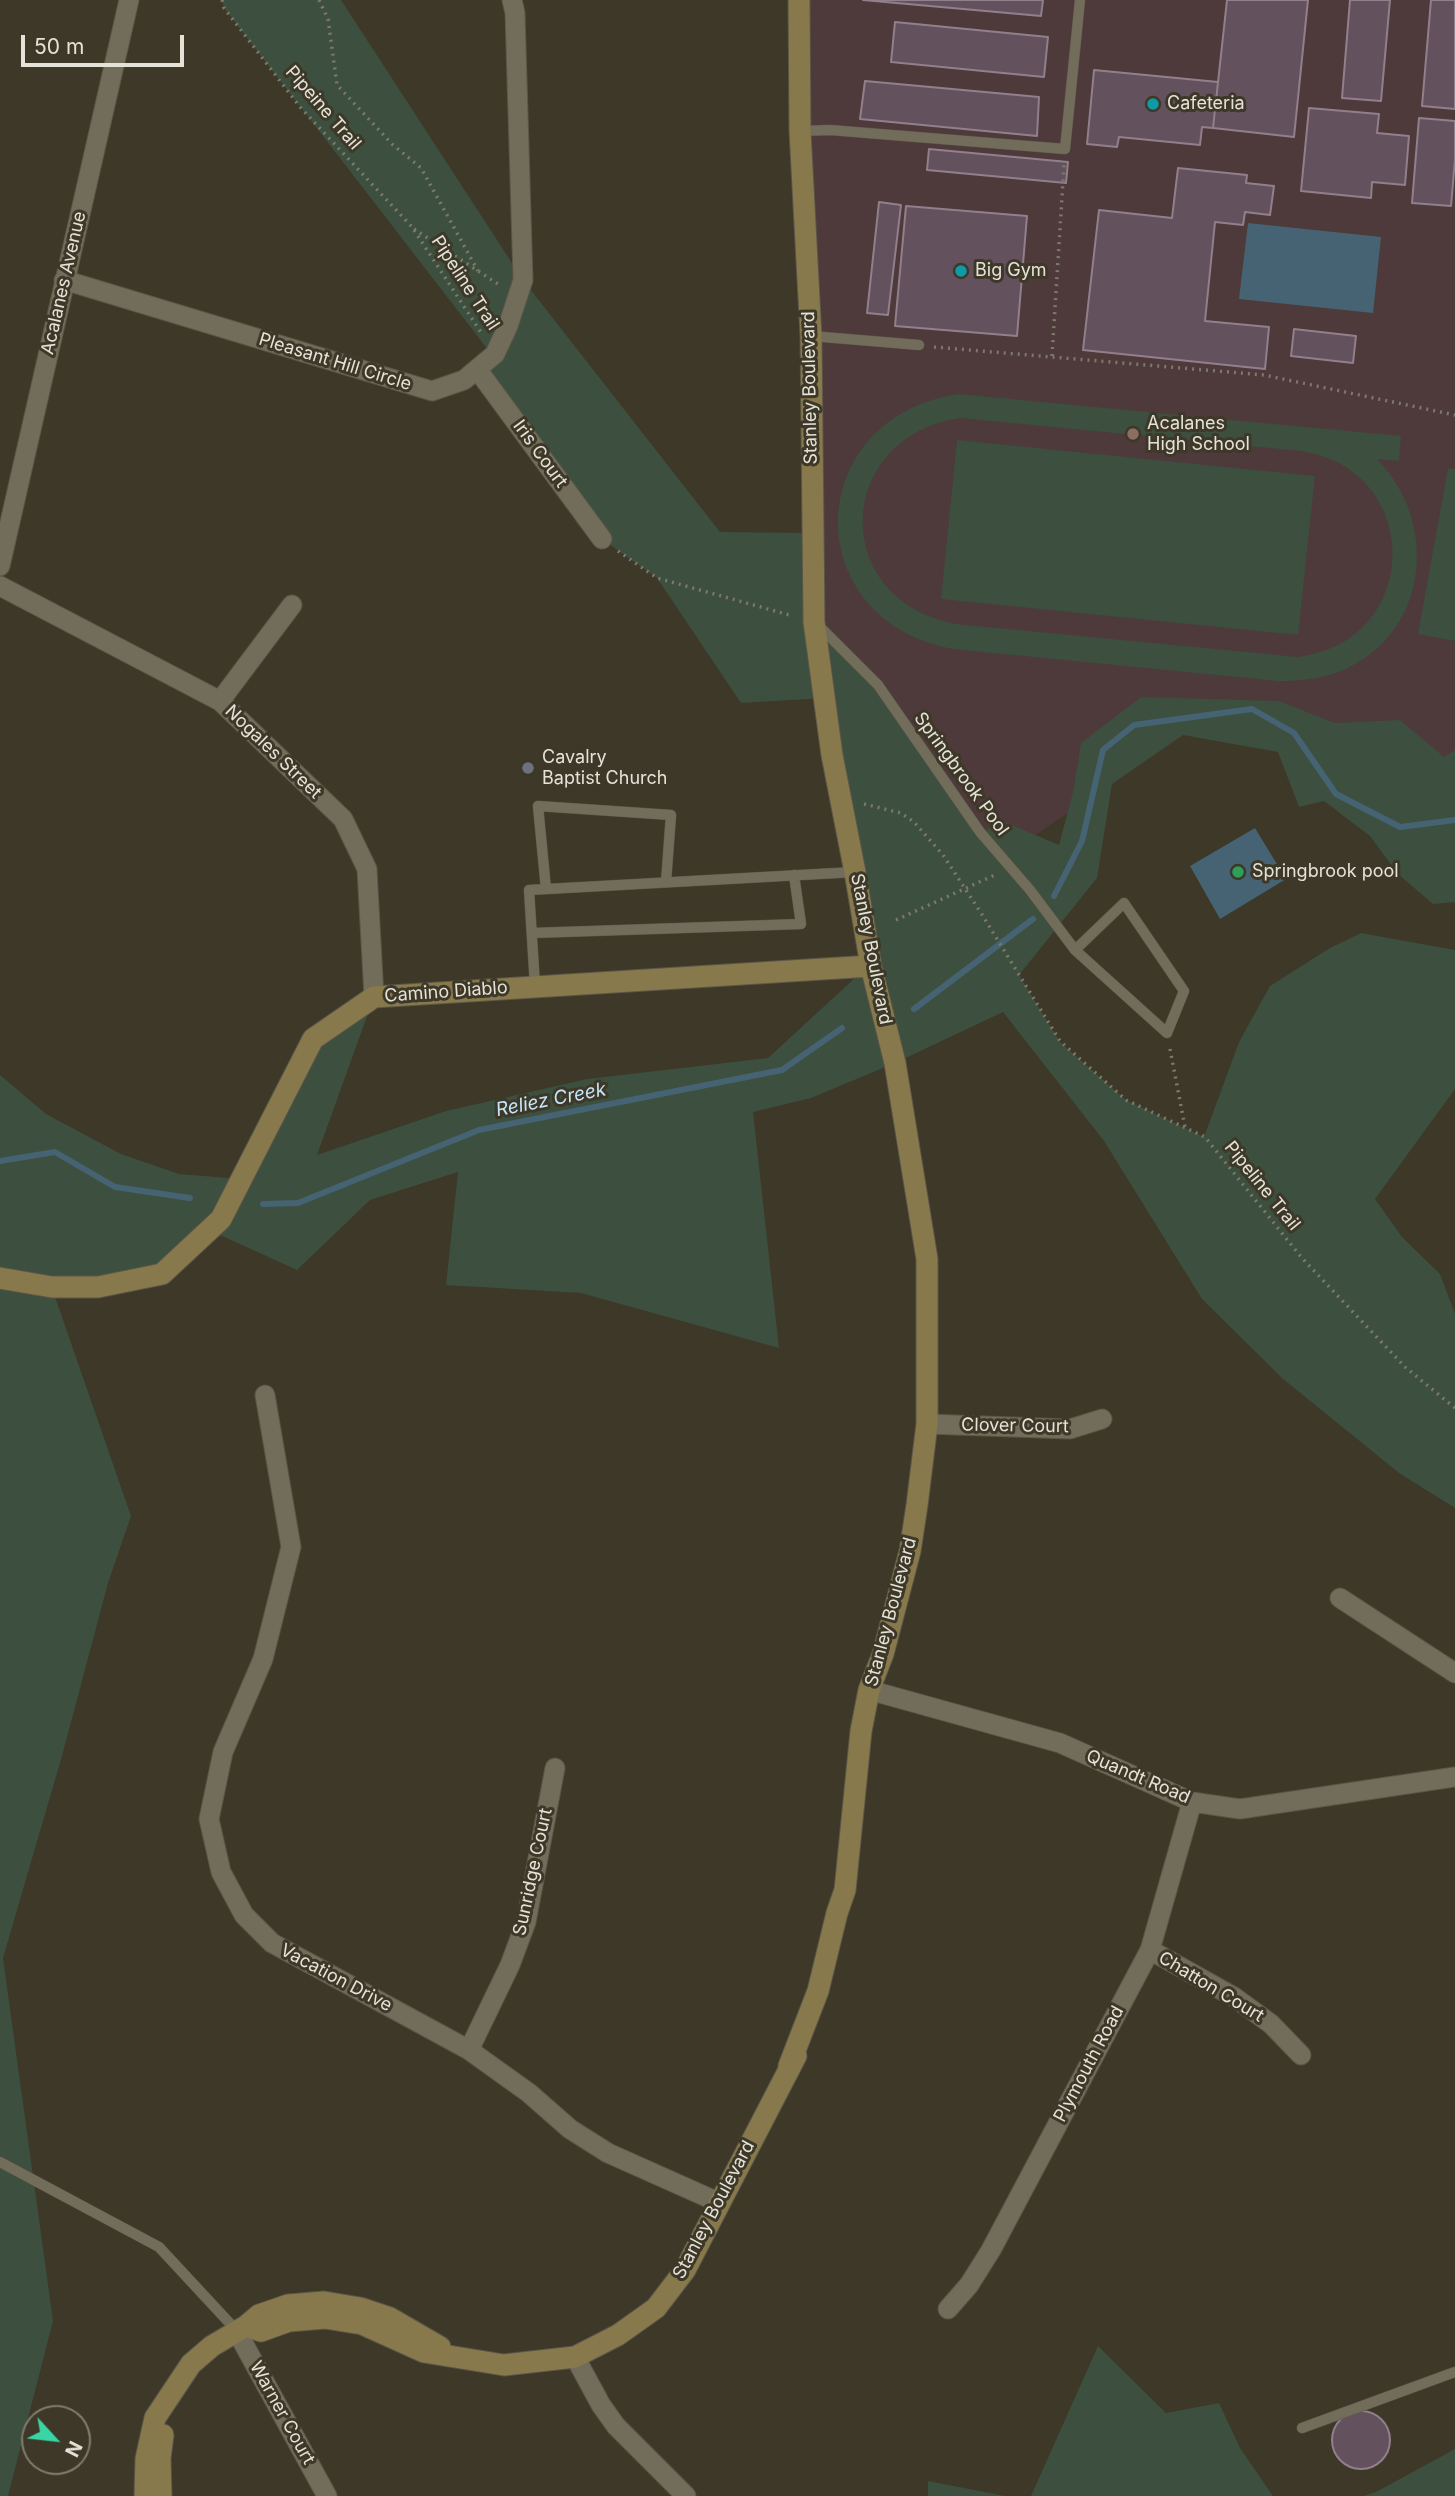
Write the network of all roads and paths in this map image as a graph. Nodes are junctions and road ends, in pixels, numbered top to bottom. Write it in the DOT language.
graph roads {
  1 [pos="129,0"];
  2 [pos="222,0"];
  3 [pos="318,0"];
  4 [pos="512,0"];
  5 [pos="799,0"];
  6 [pos="1080,0"];
  7 [pos="800,131"];
  8 [pos="1065,149"];
  9 [pos="412,227"];
  10 [pos="478,271"];
  11 [pos="64,280"];
  12 [pos="517,297"];
  13 [pos="811,335"];
  14 [pos="919,345"];
  15 [pos="495,354"];
  16 [pos="1052,356"];
  17 [pos="477,369"];
  18 [pos="1455,415"];
  19 [pos="602,539"];
  20 [pos="0,566"];
  21 [pos="0,586"];
  22 [pos="292,605"];
  23 [pos="814,622"];
  24 [pos="220,701"];
  25 [pos="842,799"];
  26 [pos="1011,867"];
  27 [pos="855,872"];
  28 [pos="794,875"];
  29 [pos="666,882"];
  30 [pos="546,889"];
  31 [pos="964,890"];
  32 [pos="897,920"];
  33 [pos="532,933"];
  34 [pos="1075,950"];
  35 [pos="871,966"];
  36 [pos="535,986"];
  37 [pos="374,997"];
  38 [pos="1167,1033"];
  39 [pos="1185,1128"];
  40 [pos="0,1278"];
  41 [pos="265,1395"];
  42 [pos="1455,1408"];
  43 [pos="1102,1419"];
  44 [pos="927,1423"];
  45 [pos="1340,1598"];
  46 [pos="1455,1673"];
  47 [pos="869,1690"];
  48 [pos="555,1768"];
  49 [pos="1455,1777"];
  50 [pos="1192,1802"];
  51 [pos="1150,1951"];
  52 [pos="469,2050"];
  53 [pos="1301,2055"];
  54 [pos="0,2162"];
  55 [pos="719,2203"];
  56 [pos="948,2309"];
  57 [pos="241,2328"];
  58 [pos="575,2357"];
  59 [pos="1455,2372"];
  60 [pos="168,2397"];
  61 [pos="1302,2428"];
  62 [pos="145,2496"];
  63 [pos="161,2496"];
  64 [pos="327,2496"];
  65 [pos="686,2496"];
  1 -- 11 [label="street, Acalanes Avenue"];
  2 -- 9 [label="path, Pipeine Trail"];
  3 -- 10 [label="path"];
  4 -- 12 [label="street, Pleasant Hill Circle"];
  5 -- 7 [label="street, Stanley Boulevard"];
  6 -- 8 [label="lane"];
  7 -- 8 [label="lane"];
  7 -- 13 [label="street, Stanley Boulevard"];
  8 -- 16 [label="path"];
  9 -- 10 [label="path"];
  9 -- 15 [label="path, Pipeline Trail"];
  10 -- 12 [label="path"];
  11 -- 17 [label="street, Pleasant Hill Circle"];
  11 -- 20 [label="street, Acalanes Avenue"];
  12 -- 15 [label="street, Pleasant Hill Circle"];
  13 -- 14 [label="lane"];
  13 -- 23 [label="street, Stanley Boulevard"];
  14 -- 16 [label="path"];
  15 -- 17 [label="street, Pleasant Hill Circle"];
  16 -- 18 [label="path"];
  17 -- 19 [label="street, Iris Court"];
  19 -- 23 [label="path"];
  21 -- 24 [label="street, Nogales Street"];
  22 -- 24 [label="street"];
  23 -- 25 [label="street, Stanley Boulevard"];
  23 -- 26 [label="lane, Springbrook Pool"];
  24 -- 37 [label="street, Nogales Street"];
  25 -- 27 [label="street, Stanley Boulevard"];
  25 -- 31 [label="path, Pipeline Trail"];
  26 -- 31 [label="path"];
  26 -- 34 [label="lane, Springbrook Pool"];
  27 -- 28 [label="lane"];
  27 -- 35 [label="street, Stanley Boulevard"];
  28 -- 29 [label="lane"];
  28 -- 33 [label="lane"];
  29 -- 30 [label="lane"];
  29 -- 30 [label="lane"];
  30 -- 33 [label="lane"];
  31 -- 32 [label="path"];
  31 -- 39 [label="path, Pipeline Trail"];
  33 -- 36 [label="lane"];
  34 -- 38 [label="lane, Springbrook Pool"];
  34 -- 38 [label="lane"];
  35 -- 36 [label="street, Camino Diablo"];
  35 -- 44 [label="street, Stanley Boulevard"];
  36 -- 37 [label="street, Camino Diablo"];
  37 -- 40 [label="street, Camino Diablo"];
  38 -- 39 [label="path"];
  39 -- 42 [label="path, Pipeline Trail"];
  41 -- 52 [label="street, Vacation Drive"];
  43 -- 44 [label="street, Clover Court"];
  44 -- 47 [label="street, Stanley Boulevard"];
  45 -- 46 [label="street"];
  47 -- 50 [label="street, Quandt Road"];
  47 -- 55 [label="street, Stanley Boulevard"];
  48 -- 52 [label="street, Sunridge Court"];
  49 -- 50 [label="street, Quandt Road"];
  50 -- 51 [label="street, Plymouth Road"];
  51 -- 53 [label="street, Chatton Court"];
  51 -- 56 [label="street, Plymouth Road"];
  52 -- 55 [label="street, Vacation Drive"];
  54 -- 57 [label="lane"];
  55 -- 58 [label="street, Stanley Boulevard"];
  57 -- 58 [label="street, Stanley Boulevard"];
  57 -- 60 [label="street, Stanley Boulevard"];
  57 -- 64 [label="street, Warner Court"];
  58 -- 65 [label="street"];
  59 -- 61 [label="lane"];
  60 -- 62 [label="street, Stanley Boulevard"];
  60 -- 63 [label="street"];
}
